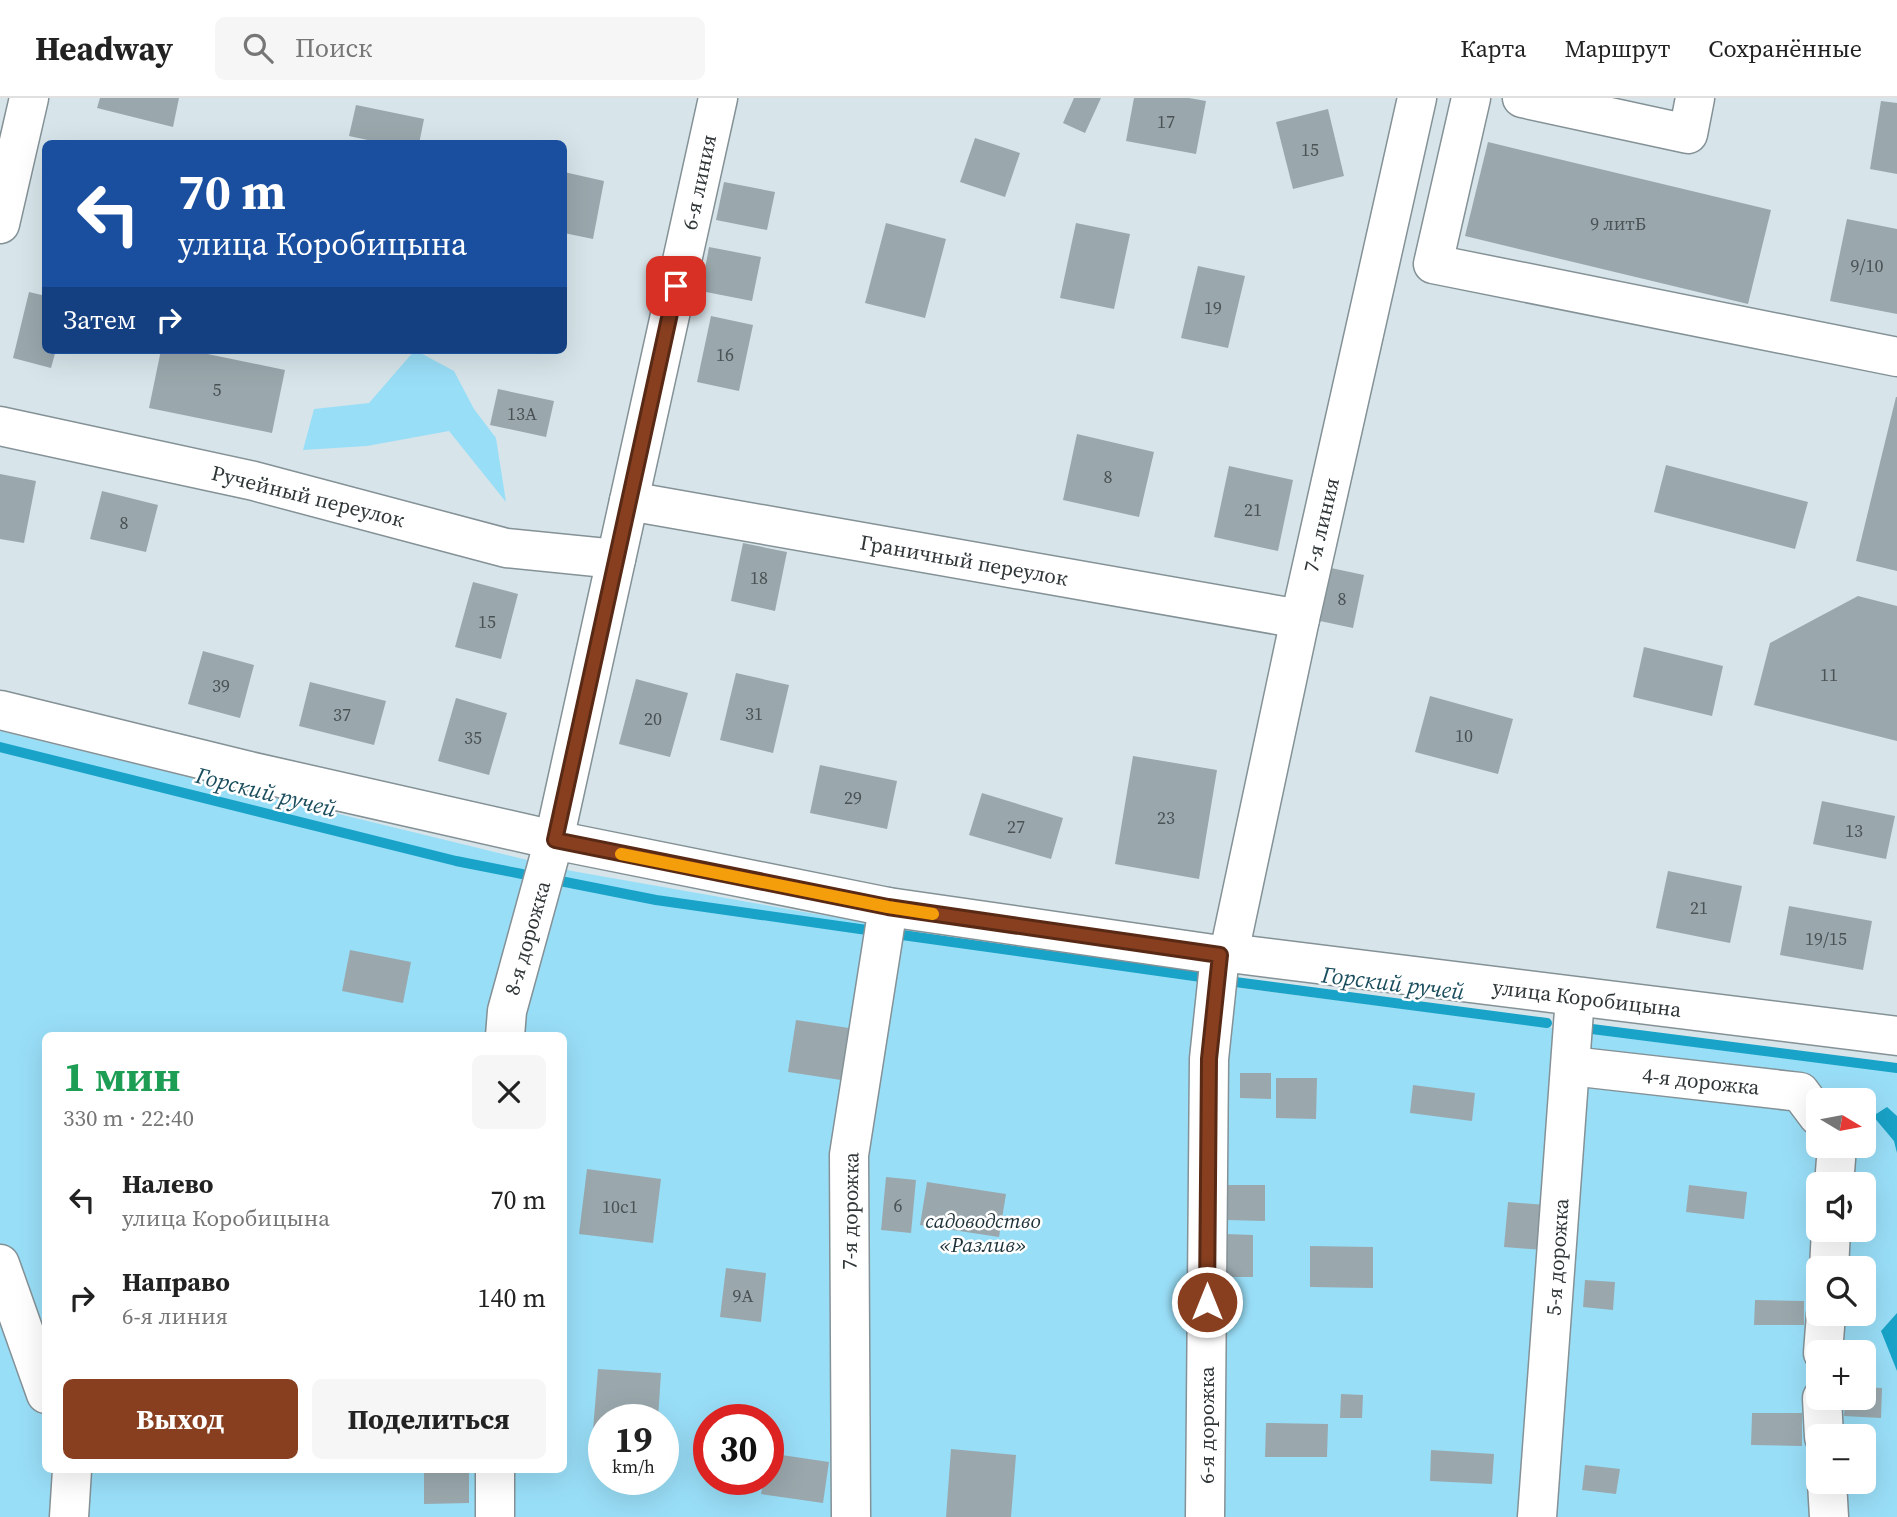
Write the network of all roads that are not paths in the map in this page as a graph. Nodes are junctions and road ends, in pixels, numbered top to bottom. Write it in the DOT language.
graph roads {
  1 [pos="29,98"];
  2 [pos="718,98"];
  3 [pos="1417,98"];
  4 [pos="1471,98"];
  5 [pos="1522,98"];
  6 [pos="1695,98"];
  7 [pos="0,224"];
  8 [pos="1897,356"];
  9 [pos="0,426"];
  10 [pos="629,501"];
  11 [pos="616,559"];
  12 [pos="1300,619"];
  13 [pos="0,710"];
  14 [pos="555,840"];
  15 [pos="888,907"];
  16 [pos="1225,954"];
  17 [pos="1575,997"];
  18 [pos="505,1032"];
  19 [pos="1897,1036"];
  20 [pos="1571,1066"];
  21 [pos="1806,1100"];
  22 [pos="0,1264"];
  23 [pos="42,1383"];
  24 [pos="72,1473"];
  25 [pos="495,1473"];
  26 [pos="1828,1494"];
  27 [pos="69,1517"];
  28 [pos="495,1517"];
  29 [pos="852,1517"];
  30 [pos="1205,1517"];
  31 [pos="1536,1517"];
  32 [pos="1829,1517"];
  1 -- 7 [label="street"];
  2 -- 10 [label="street, 6-я линия"];
  3 -- 12 [label="street, 7-я линия"];
  4 -- 8 [label="street"];
  5 -- 6 [label="street"];
  9 -- 11 [label="street, Ручейный переулок"];
  10 -- 11 [label="street, 6-я линия"];
  10 -- 12 [label="street, Граничный переулок"];
  11 -- 14 [label="street, 6-я линия"];
  12 -- 16 [label="street, 7-я линия"];
  13 -- 14 [label="street, улица Коробицына"];
  14 -- 15 [label="street, улица Коробицына"];
  14 -- 18 [label="street, 8-я дорожка"];
  15 -- 16 [label="street, улица Коробицына"];
  15 -- 29 [label="street, 7-я дорожка"];
  16 -- 17 [label="street, улица Коробицына"];
  16 -- 30 [label="street, 6-я дорожка"];
  17 -- 19 [label="street, улица Коробицына"];
  17 -- 20 [label="street, 5-я дорожка"];
  20 -- 21 [label="street, 4-я дорожка"];
  20 -- 31 [label="street, 5-я дорожка"];
  22 -- 23 [label="street"];
  24 -- 27 [label="street"];
  25 -- 28 [label="street"];
  26 -- 32 [label="street"];
}
